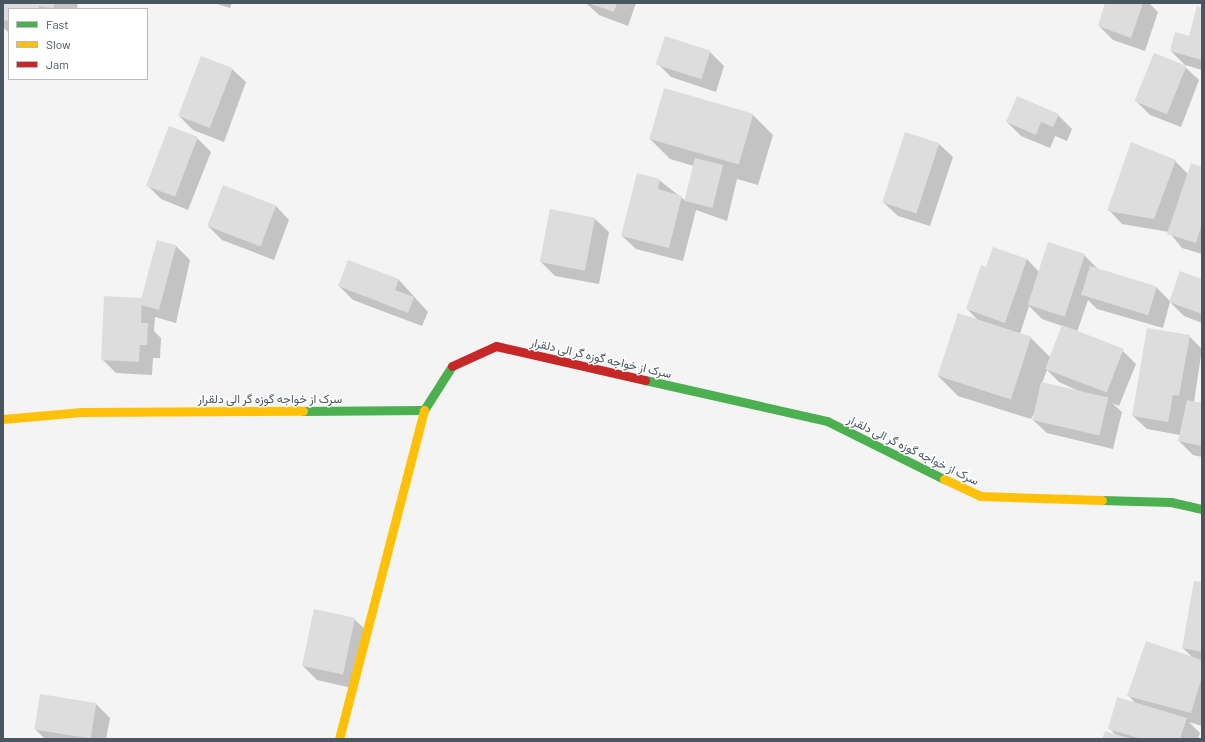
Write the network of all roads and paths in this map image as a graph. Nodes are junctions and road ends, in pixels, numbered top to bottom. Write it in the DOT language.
graph roads {
  1 [pos="424,410"];
  2 [pos="3,419"];
  3 [pos="1202,509"];
  4 [pos="339,739"];
  1 -- 2 [label="street, سرک از خواجه گوزه گر الی دلقرار"];
  1 -- 3 [label="street, سرک از خواجه گوزه گر الی دلقرار"];
  1 -- 4 [label="street"];
}
